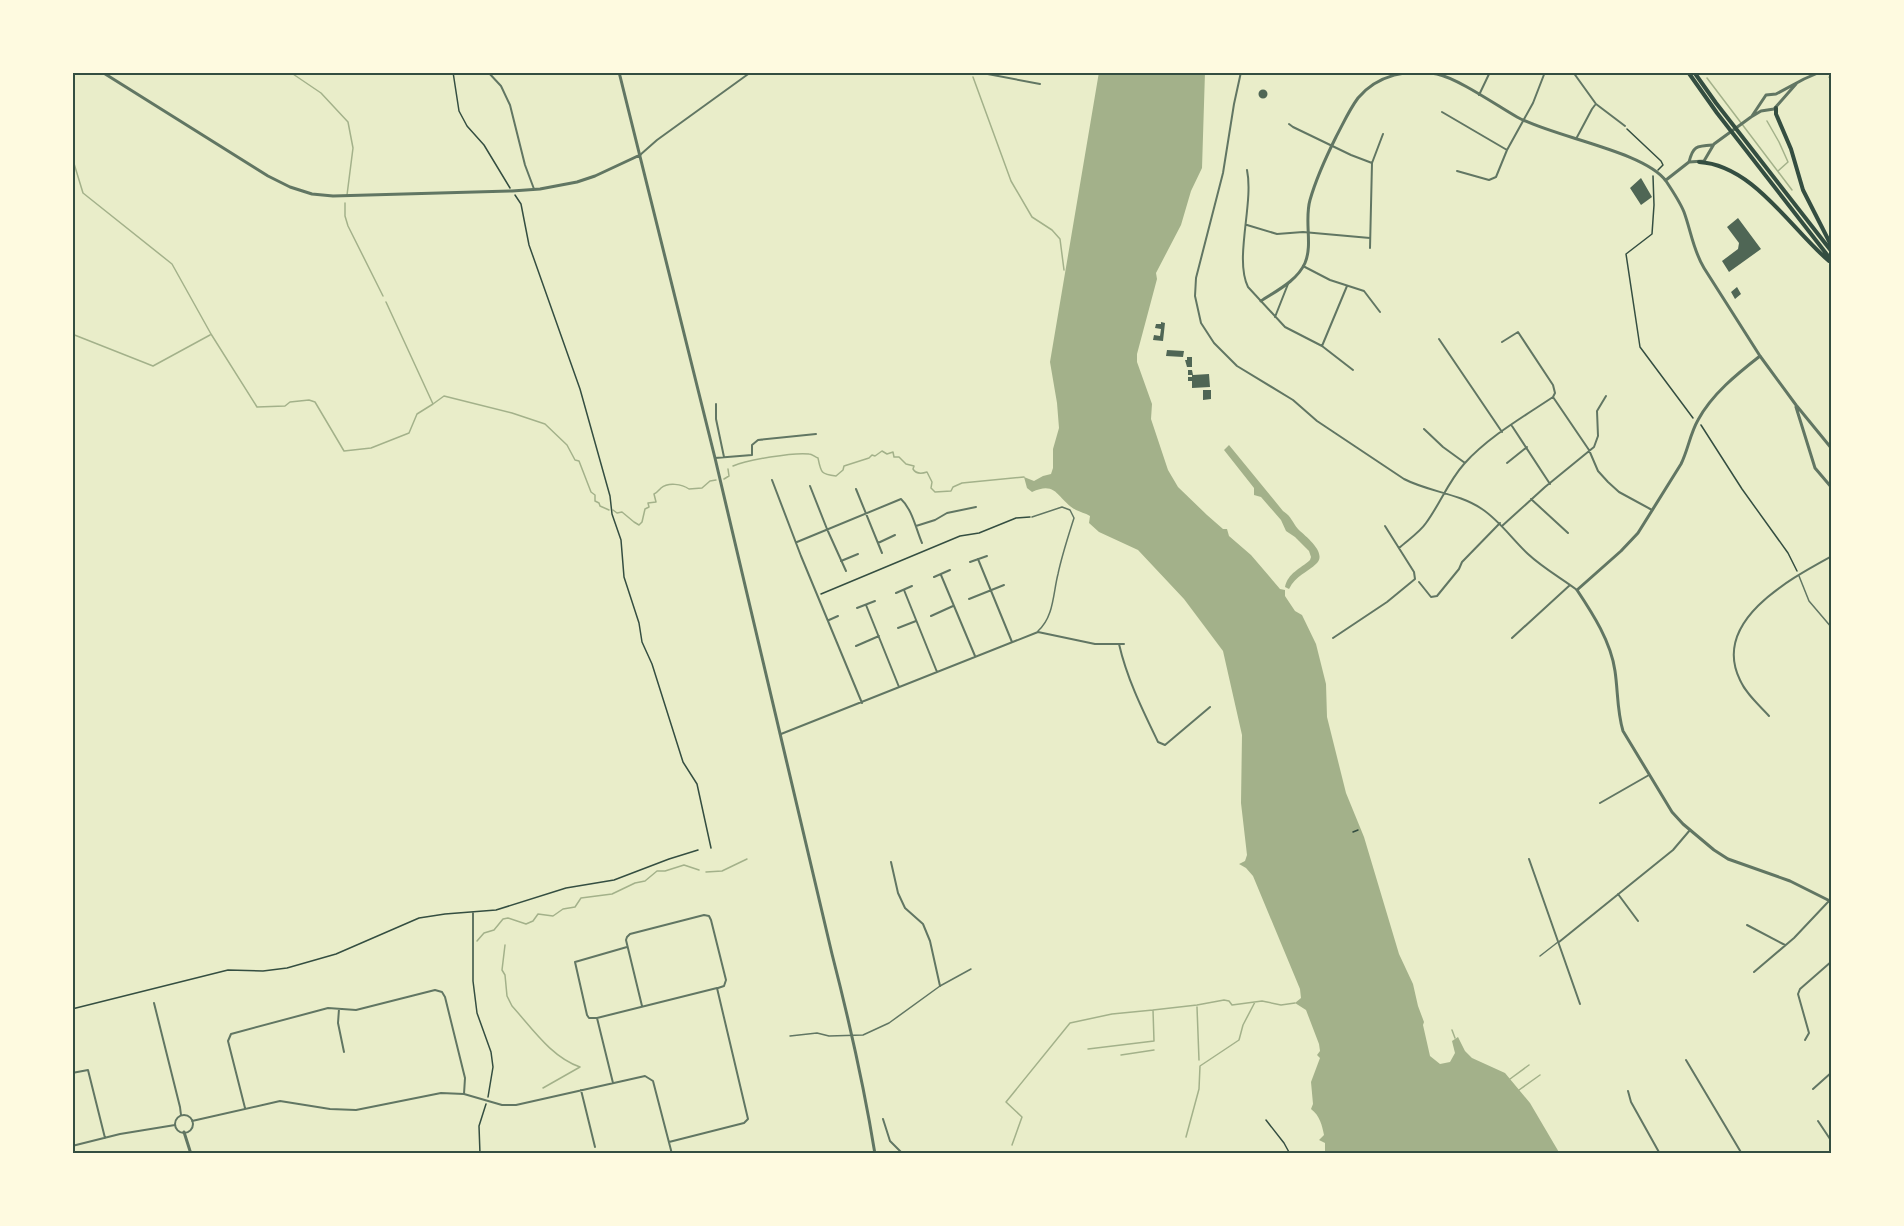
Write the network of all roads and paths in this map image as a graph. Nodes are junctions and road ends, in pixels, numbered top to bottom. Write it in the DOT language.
graph roads {
  1 [pos="102,72"];
  2 [pos="453,72"];
  3 [pos="488,72"];
  4 [pos="619,72"];
  5 [pos="751,72"];
  6 [pos="977,72"];
  7 [pos="1241,72"];
  8 [pos="1490,72"];
  9 [pos="1545,72"];
  10 [pos="1569,72"];
  11 [pos="1574,72"];
  12 [pos="1688,72"];
  13 [pos="1694,72"];
  14 [pos="1820,72"];
  15 [pos="1396,73"];
  16 [pos="1577,77"];
  17 [pos="1040,84"];
  18 [pos="1796,84"];
  19 [pos="1479,95"];
  20 [pos="1773,95"];
  21 [pos="1596,104"];
  22 [pos="1777,106"];
  23 [pos="1442,112"];
  24 [pos="1750,118"];
  25 [pos="1524,120"];
  26 [pos="1289,124"];
  27 [pos="1625,126"];
  28 [pos="1383,134"];
  29 [pos="1576,139"];
  30 [pos="1715,143"];
  31 [pos="1332,145"];
  32 [pos="1507,150"];
  33 [pos="1691,154"];
  34 [pos="640,155"];
  35 [pos="1689,162"];
  36 [pos="1699,162"];
  37 [pos="1372,163"];
  38 [pos="1247,170"];
  39 [pos="1457,171"];
  40 [pos="1656,172"];
  41 [pos="1665,180"];
  42 [pos="534,189"];
  43 [pos="512,191"];
  44 [pos="1246,225"];
  45 [pos="1307,233"];
  46 [pos="1370,238"];
  47 [pos="1832,247"];
  48 [pos="1370,248"];
  49 [pos="1832,252"];
  50 [pos="1832,262"];
  51 [pos="1303,266"];
  52 [pos="1289,282"];
  53 [pos="1347,286"];
  54 [pos="1261,302"];
  55 [pos="1380,312"];
  56 [pos="1275,317"];
  57 [pos="1439,339"];
  58 [pos="1502,342"];
  59 [pos="1322,346"];
  60 [pos="1760,356"];
  61 [pos="1353,370"];
  62 [pos="1606,396"];
  63 [pos="1553,397"];
  64 [pos="716,404"];
  65 [pos="1796,405"];
  66 [pos="1697,422"];
  67 [pos="1512,425"];
  68 [pos="1424,429"];
  69 [pos="1502,432"];
  70 [pos="816,434"];
  71 [pos="1527,447"];
  72 [pos="1832,449"];
  73 [pos="1589,450"];
  74 [pos="724,457"];
  75 [pos="715,458"];
  76 [pos="1465,463"];
  77 [pos="1507,463"];
  78 [pos="772,480"];
  79 [pos="1550,484"];
  80 [pos="810,486"];
  81 [pos="1832,488"];
  82 [pos="856,489"];
  83 [pos="1444,493"];
  84 [pos="1531,499"];
  85 [pos="976,507"];
  86 [pos="1652,510"];
  87 [pos="865,513"];
  88 [pos="1032,517"];
  89 [pos="1501,524"];
  90 [pos="916,526"];
  91 [pos="1385,526"];
  92 [pos="826,528"];
  93 [pos="1568,533"];
  94 [pos="895,536"];
  95 [pos="797,542"];
  96 [pos="878,543"];
  97 [pos="922,543"];
  98 [pos="1400,548"];
  99 [pos="882,553"];
  100 [pos="858,554"];
  101 [pos="987,556"];
  102 [pos="1832,556"];
  103 [pos="978,559"];
  104 [pos="841,561"];
  105 [pos="970,562"];
  106 [pos="950,570"];
  107 [pos="1797,570"];
  108 [pos="846,571"];
  109 [pos="941,574"];
  110 [pos="1799,576"];
  111 [pos="934,577"];
  112 [pos="1419,582"];
  113 [pos="1004,585"];
  114 [pos="1570,585"];
  115 [pos="912,586"];
  116 [pos="904,590"];
  117 [pos="991,590"];
  118 [pos="1577,590"];
  119 [pos="896,593"];
  120 [pos="818,595"];
  121 [pos="969,599"];
  122 [pos="875,601"];
  123 [pos="866,605"];
  124 [pos="953,606"];
  125 [pos="857,608"];
  126 [pos="838,616"];
  127 [pos="931,616"];
  128 [pos="828,620"];
  129 [pos="916,621"];
  130 [pos="898,628"];
  131 [pos="1832,628"];
  132 [pos="1038,632"];
  133 [pos="879,636"];
  134 [pos="1333,638"];
  135 [pos="1512,638"];
  136 [pos="1012,642"];
  137 [pos="1119,644"];
  138 [pos="1124,644"];
  139 [pos="856,645"];
  140 [pos="975,656"];
  141 [pos="937,672"];
  142 [pos="899,687"];
  143 [pos="862,703"];
  144 [pos="1210,707"];
  145 [pos="1768,716"];
  146 [pos="781,734"];
  147 [pos="1649,775"];
  148 [pos="1600,803"];
  149 [pos="1358,830"];
  150 [pos="1690,830"];
  151 [pos="1353,832"];
  152 [pos="711,848"];
  153 [pos="698,850"];
  154 [pos="1530,859"];
  155 [pos="891,862"];
  156 [pos="1618,894"];
  157 [pos="1832,902"];
  158 [pos="473,912"];
  159 [pos="1638,921"];
  160 [pos="1747,925"];
  161 [pos="1559,942"];
  162 [pos="1785,945"];
  163 [pos="627,947"];
  164 [pos="1540,956"];
  165 [pos="1832,961"];
  166 [pos="971,969"];
  167 [pos="1754,972"];
  168 [pos="940,986"];
  169 [pos="717,988"];
  170 [pos="154,1003"];
  171 [pos="1580,1004"];
  172 [pos="642,1006"];
  173 [pos="72,1009"];
  174 [pos="339,1009"];
  175 [pos="597,1017"];
  176 [pos="853,1035"];
  177 [pos="790,1036"];
  178 [pos="1804,1040"];
  179 [pos="344,1052"];
  180 [pos="1686,1060"];
  181 [pos="1832,1072"];
  182 [pos="72,1073"];
  183 [pos="613,1083"];
  184 [pos="1813,1089"];
  185 [pos="581,1090"];
  186 [pos="1628,1091"];
  187 [pos="464,1094"];
  188 [pos="487,1101"];
  189 [pos="245,1108"];
  190 [pos="181,1115"];
  191 [pos="883,1119"];
  192 [pos="1266,1120"];
  193 [pos="192,1121"];
  194 [pos="1818,1121"];
  195 [pos="175,1125"];
  196 [pos="184,1132"];
  197 [pos="105,1138"];
  198 [pos="669,1142"];
  199 [pos="1832,1142"];
  200 [pos="72,1146"];
  201 [pos="595,1148"];
  202 [pos="191,1154"];
  203 [pos="480,1154"];
  204 [pos="672,1154"];
  205 [pos="875,1154"];
  206 [pos="903,1154"];
  207 [pos="1290,1154"];
  208 [pos="1660,1154"];
  209 [pos="1742,1154"];
  1 -- 43 [label="street"];
  2 -- 43 [label="path"];
  3 -- 42 [label="street"];
  4 -- 34 [label="street"];
  5 -- 34 [label="street"];
  6 -- 17 [label="street"];
  7 -- 83 [label="street"];
  8 -- 19 [label="street"];
  9 -- 25 [label="street"];
  10 -- 16 [label="street"];
  11 -- 16 [label="street"];
  12 -- 50 [label="highway"];
  13 -- 49 [label="highway"];
  14 -- 18 [label="street"];
  15 -- 19 [label="street"];
  15 -- 31 [label="street"];
  16 -- 21 [label="street"];
  18 -- 20 [label="street"];
  18 -- 22 [label="street"];
  19 -- 25 [label="street"];
  20 -- 22 [label="street"];
  20 -- 24 [label="street"];
  21 -- 27 [label="street"];
  21 -- 29 [label="street"];
  22 -- 24 [label="street"];
  22 -- 47 [label="highway"];
  23 -- 32 [label="street"];
  24 -- 30 [label="street"];
  25 -- 29 [label="street"];
  25 -- 32 [label="street"];
  26 -- 31 [label="street"];
  27 -- 40 [label="path"];
  28 -- 37 [label="street"];
  29 -- 40 [label="street"];
  30 -- 33 [label="street"];
  30 -- 36 [label="street"];
  31 -- 37 [label="street"];
  31 -- 45 [label="street"];
  32 -- 39 [label="street"];
  33 -- 35 [label="street"];
  33 -- 36 [label="street"];
  34 -- 42 [label="street"];
  34 -- 75 [label="street"];
  35 -- 36 [label="street"];
  35 -- 41 [label="street"];
  36 -- 50 [label="highway"];
  37 -- 46 [label="street"];
  38 -- 44 [label="street"];
  40 -- 41 [label="street"];
  40 -- 66 [label="path"];
  41 -- 60 [label="street"];
  42 -- 43 [label="street"];
  43 -- 152 [label="path"];
  44 -- 45 [label="street"];
  44 -- 54 [label="street"];
  45 -- 46 [label="street"];
  45 -- 51 [label="street"];
  46 -- 48 [label="street"];
  51 -- 52 [label="street"];
  51 -- 53 [label="street"];
  52 -- 54 [label="street"];
  52 -- 56 [label="street"];
  53 -- 55 [label="street"];
  53 -- 59 [label="street"];
  54 -- 56 [label="street"];
  56 -- 59 [label="street"];
  57 -- 69 [label="street"];
  58 -- 63 [label="street"];
  59 -- 61 [label="street"];
  60 -- 65 [label="street"];
  60 -- 66 [label="street"];
  62 -- 73 [label="street"];
  63 -- 67 [label="street"];
  63 -- 73 [label="street"];
  64 -- 74 [label="street"];
  65 -- 72 [label="street"];
  65 -- 81 [label="street"];
  66 -- 86 [label="street"];
  66 -- 107 [label="path"];
  67 -- 69 [label="street"];
  67 -- 71 [label="street"];
  68 -- 76 [label="street"];
  69 -- 76 [label="street"];
  70 -- 74 [label="street"];
  71 -- 77 [label="street"];
  71 -- 79 [label="street"];
  73 -- 79 [label="street"];
  73 -- 86 [label="street"];
  74 -- 75 [label="street"];
  75 -- 146 [label="street"];
  76 -- 83 [label="street"];
  78 -- 95 [label="street"];
  79 -- 84 [label="street"];
  80 -- 92 [label="street"];
  82 -- 87 [label="street"];
  83 -- 89 [label="street"];
  83 -- 98 [label="street"];
  84 -- 89 [label="street"];
  84 -- 93 [label="street"];
  85 -- 90 [label="street"];
  86 -- 118 [label="street"];
  87 -- 90 [label="street"];
  87 -- 92 [label="street"];
  87 -- 96 [label="street"];
  88 -- 120 [label="path"];
  88 -- 132 [label="lane"];
  89 -- 112 [label="street"];
  89 -- 114 [label="street"];
  90 -- 97 [label="street"];
  91 -- 98 [label="street"];
  92 -- 95 [label="street"];
  92 -- 104 [label="street"];
  94 -- 96 [label="street"];
  95 -- 120 [label="street"];
  96 -- 99 [label="street"];
  98 -- 134 [label="street"];
  100 -- 104 [label="street"];
  101 -- 103 [label="street"];
  102 -- 110 [label="street"];
  103 -- 105 [label="street"];
  103 -- 117 [label="street"];
  104 -- 108 [label="street"];
  106 -- 109 [label="street"];
  109 -- 111 [label="street"];
  109 -- 124 [label="street"];
  110 -- 131 [label="lane"];
  110 -- 145 [label="street"];
  113 -- 117 [label="street"];
  114 -- 118 [label="street"];
  114 -- 135 [label="street"];
  115 -- 116 [label="street"];
  116 -- 119 [label="street"];
  116 -- 129 [label="street"];
  117 -- 121 [label="street"];
  117 -- 136 [label="street"];
  118 -- 147 [label="street"];
  120 -- 128 [label="street"];
  122 -- 123 [label="street"];
  123 -- 125 [label="street"];
  123 -- 133 [label="street"];
  124 -- 127 [label="street"];
  124 -- 140 [label="street"];
  126 -- 128 [label="street"];
  128 -- 143 [label="street"];
  129 -- 130 [label="street"];
  129 -- 141 [label="street"];
  132 -- 136 [label="street"];
  132 -- 137 [label="street"];
  133 -- 139 [label="street"];
  133 -- 142 [label="street"];
  136 -- 140 [label="street"];
  137 -- 138 [label="street"];
  137 -- 144 [label="street"];
  140 -- 141 [label="street"];
  141 -- 142 [label="street"];
  142 -- 143 [label="street"];
  143 -- 146 [label="street"];
  146 -- 176 [label="street"];
  147 -- 148 [label="street"];
  147 -- 150 [label="street"];
  149 -- 151 [label="path"];
  150 -- 156 [label="street"];
  150 -- 157 [label="street"];
  153 -- 158 [label="path"];
  154 -- 161 [label="street"];
  155 -- 168 [label="street"];
  156 -- 159 [label="street"];
  156 -- 161 [label="street"];
  157 -- 162 [label="street"];
  158 -- 173 [label="path"];
  158 -- 188 [label="path"];
  160 -- 162 [label="street"];
  161 -- 164 [label="lane"];
  161 -- 171 [label="street"];
  162 -- 167 [label="street"];
  163 -- 169 [label="street"];
  163 -- 172 [label="street"];
  163 -- 175 [label="street"];
  165 -- 178 [label="street"];
  166 -- 168 [label="lane"];
  168 -- 176 [label="lane"];
  169 -- 172 [label="street"];
  169 -- 198 [label="street"];
  170 -- 190 [label="street"];
  172 -- 175 [label="street"];
  174 -- 179 [label="street"];
  174 -- 187 [label="street"];
  174 -- 189 [label="street"];
  175 -- 183 [label="street"];
  176 -- 177 [label="lane"];
  176 -- 205 [label="street"];
  180 -- 209 [label="street"];
  181 -- 184 [label="street"];
  182 -- 197 [label="street"];
  183 -- 185 [label="street"];
  183 -- 198 [label="street"];
  185 -- 188 [label="street"];
  185 -- 201 [label="street"];
  186 -- 208 [label="street"];
  187 -- 188 [label="street"];
  187 -- 189 [label="street"];
  188 -- 203 [label="path"];
  189 -- 193 [label="street"];
  190 -- 193 [label="street"];
  190 -- 195 [label="street"];
  191 -- 206 [label="street"];
  192 -- 207 [label="path"];
  193 -- 196 [label="street"];
  194 -- 199 [label="street"];
  195 -- 196 [label="street"];
  195 -- 197 [label="street"];
  196 -- 202 [label="street"];
  197 -- 200 [label="street"];
  198 -- 204 [label="street"];
}
